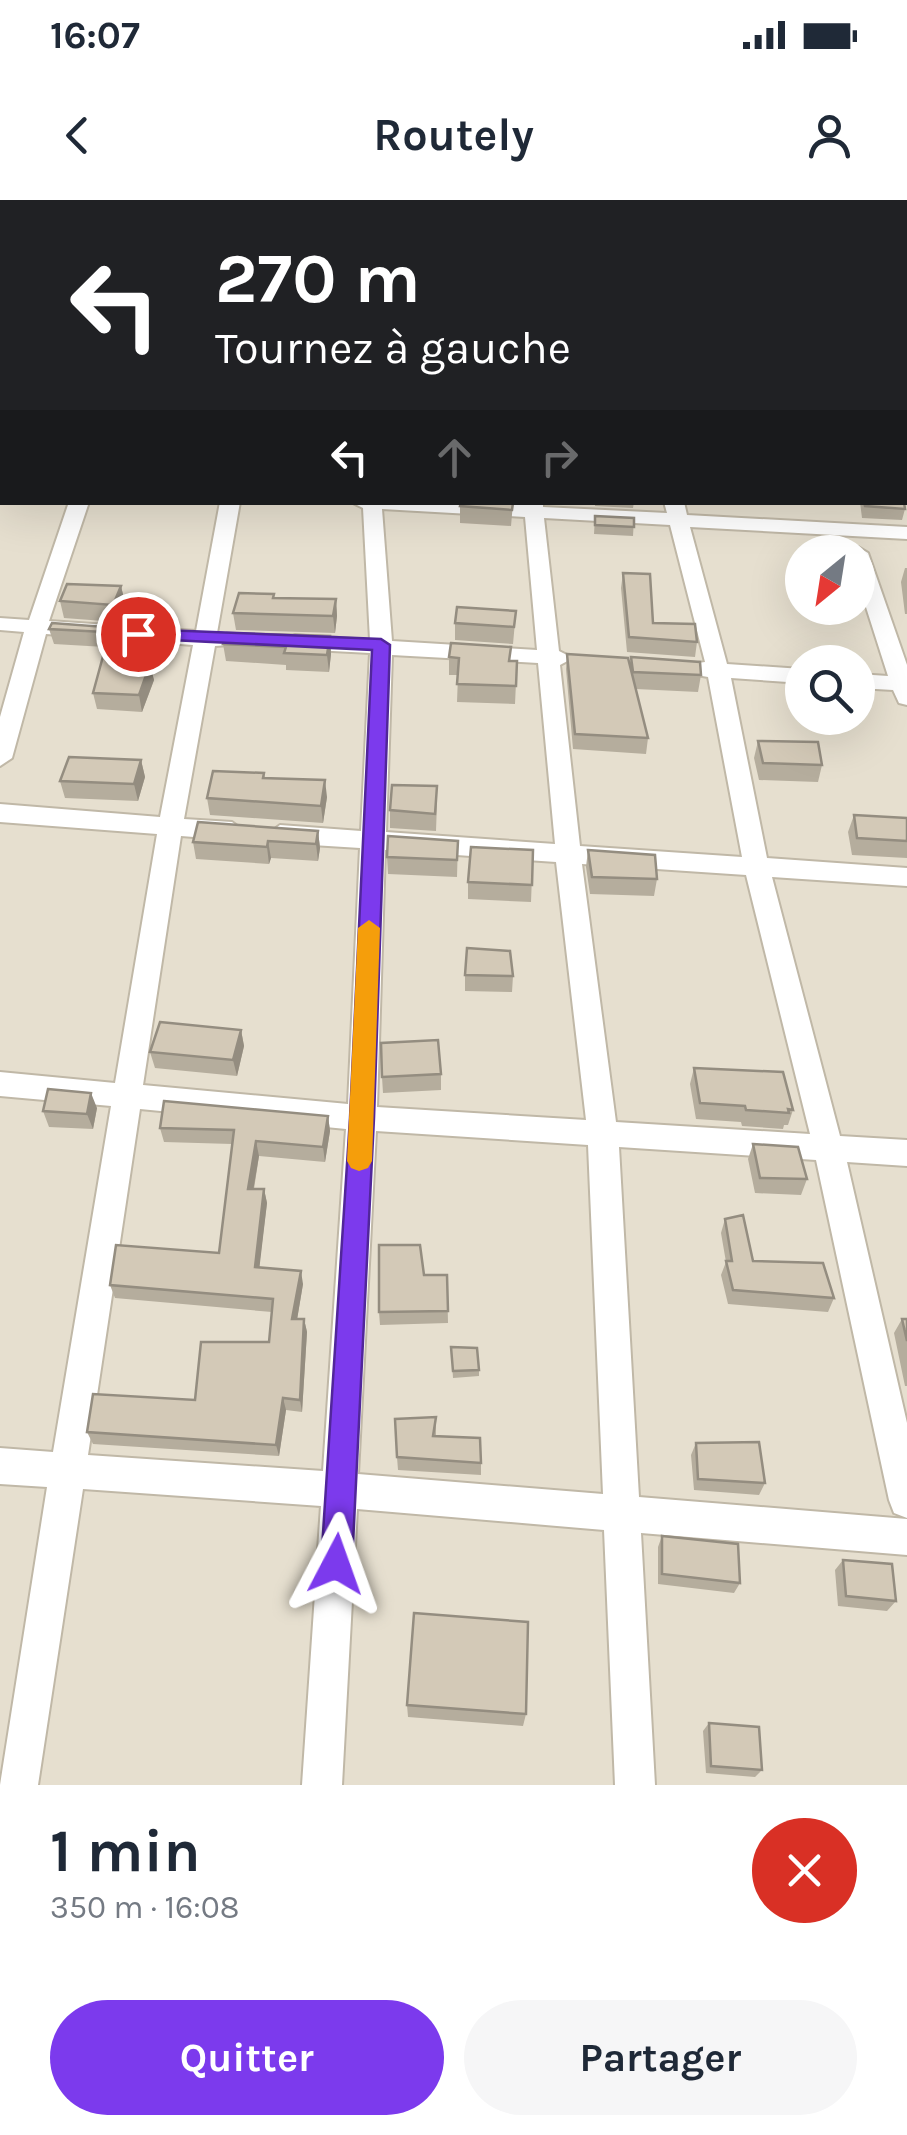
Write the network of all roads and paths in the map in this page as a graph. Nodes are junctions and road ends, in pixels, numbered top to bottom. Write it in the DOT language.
graph roads {
  1 [pos="78,505"];
  2 [pos="229,505"];
  3 [pos="372,505"];
  4 [pos="452,505"];
  5 [pos="841,505"];
  6 [pos="533,507"];
  7 [pos="676,511"];
  8 [pos="849,529"];
  9 [pos="907,533"];
  10 [pos="851,535"];
  11 [pos="875,603"];
  12 [pos="0,624"];
  13 [pos="37,626"];
  14 [pos="205,639"];
  15 [pos="381,645"];
  16 [pos="547,658"];
  17 [pos="585,660"];
  18 [pos="680,667"];
  19 [pos="718,670"];
  20 [pos="785,675"];
  21 [pos="875,683"];
  22 [pos="906,689"];
  23 [pos="0,758"];
  24 [pos="0,813"];
  25 [pos="170,827"];
  26 [pos="373,840"];
  27 [pos="568,853"];
  28 [pos="756,866"];
  29 [pos="907,877"];
  30 [pos="0,1084"];
  31 [pos="127,1098"];
  32 [pos="362,1118"];
  33 [pos="603,1136"];
  34 [pos="828,1146"];
  35 [pos="907,1153"];
  36 [pos="0,1466"];
  37 [pos="68,1470"];
  38 [pos="341,1490"];
  39 [pos="907,1500"];
  40 [pos="620,1513"];
  41 [pos="907,1538"];
  42 [pos="18,1785"];
  43 [pos="322,1785"];
  44 [pos="635,1785"];
  1 -- 13 [label="street"];
  2 -- 14 [label="street"];
  3 -- 15 [label="street"];
  4 -- 6 [label="street"];
  5 -- 8 [label="street"];
  6 -- 7 [label="street"];
  6 -- 16 [label="street"];
  7 -- 8 [label="street"];
  7 -- 19 [label="street"];
  8 -- 9 [label="street"];
  8 -- 10 [label="street"];
  11 -- 22 [label="street"];
  12 -- 13 [label="street"];
  13 -- 14 [label="street"];
  13 -- 23 [label="street"];
  14 -- 15 [label="street"];
  14 -- 25 [label="street"];
  15 -- 16 [label="street"];
  15 -- 26 [label="street"];
  16 -- 17 [label="street"];
  16 -- 27 [label="street"];
  18 -- 19 [label="street"];
  19 -- 20 [label="street"];
  19 -- 28 [label="street"];
  21 -- 22 [label="street"];
  24 -- 25 [label="street"];
  25 -- 26 [label="street"];
  25 -- 31 [label="street"];
  26 -- 27 [label="street"];
  26 -- 32 [label="street"];
  27 -- 28 [label="street"];
  27 -- 33 [label="street"];
  28 -- 29 [label="street"];
  28 -- 34 [label="street"];
  30 -- 31 [label="street"];
  31 -- 32 [label="street"];
  31 -- 37 [label="street"];
  32 -- 33 [label="street"];
  32 -- 38 [label="street"];
  33 -- 34 [label="street"];
  33 -- 40 [label="street"];
  34 -- 35 [label="street"];
  34 -- 39 [label="street"];
  36 -- 37 [label="street"];
  37 -- 38 [label="street"];
  37 -- 42 [label="street"];
  38 -- 40 [label="street"];
  38 -- 43 [label="street"];
  40 -- 41 [label="street"];
  40 -- 44 [label="street"];
}
